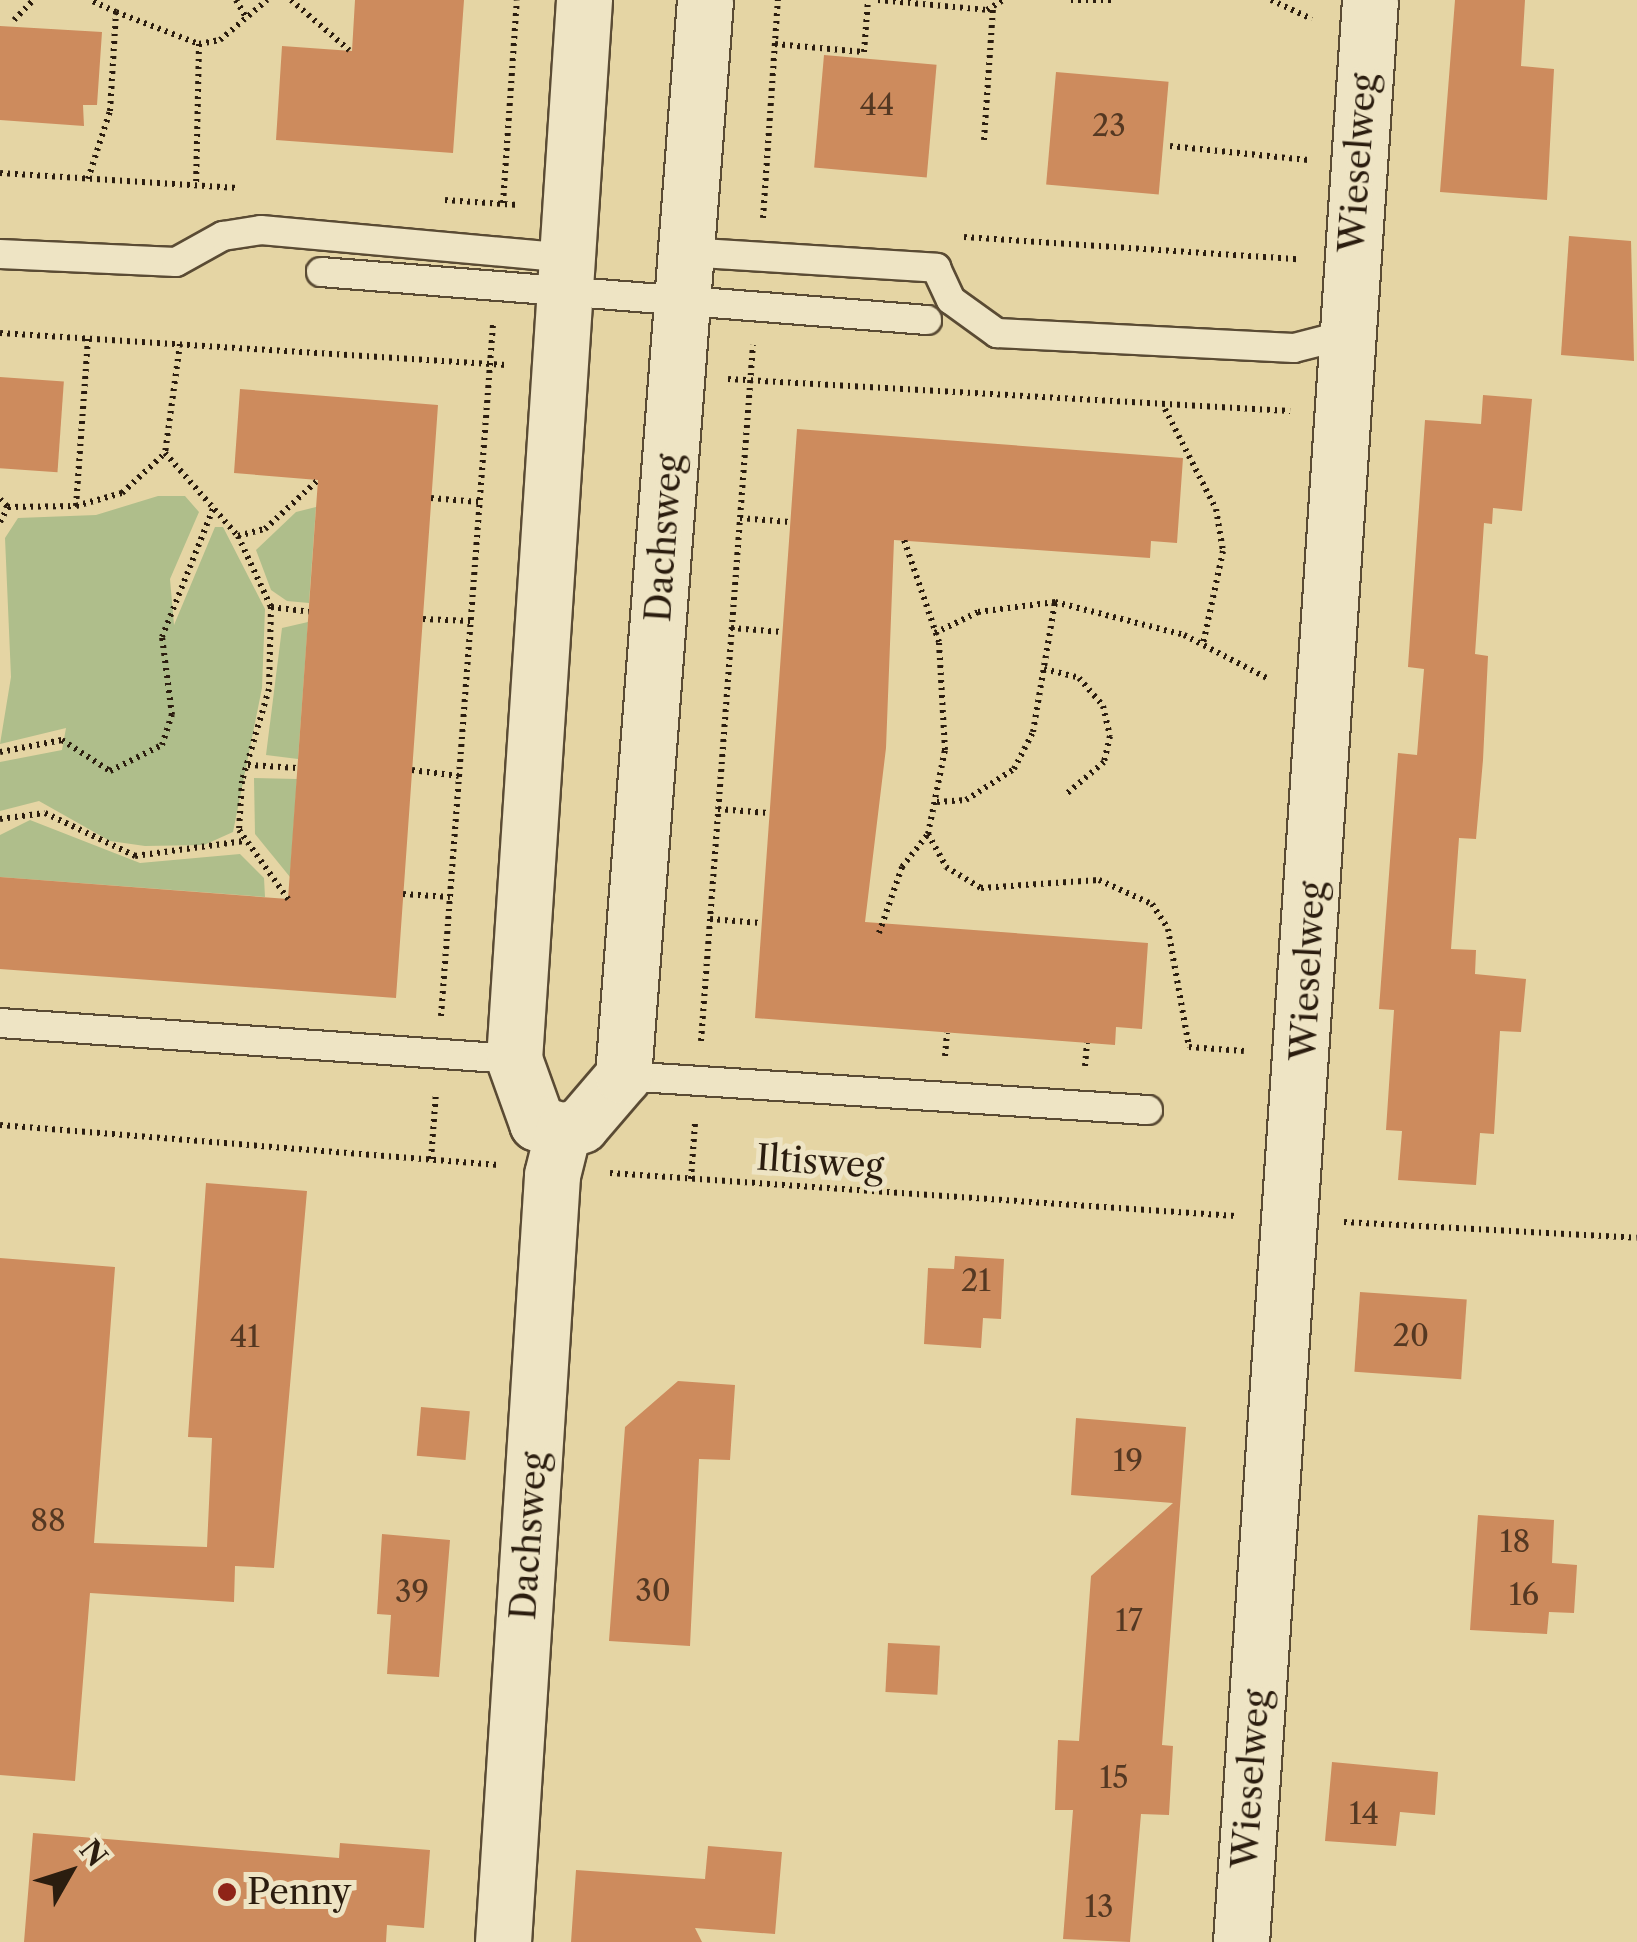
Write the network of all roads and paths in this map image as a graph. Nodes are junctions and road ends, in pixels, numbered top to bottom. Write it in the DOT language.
graph roads {
  1 [pos="33,0"];
  2 [pos="90,0"];
  3 [pos="236,0"];
  4 [pos="266,0"];
  5 [pos="291,0"];
  6 [pos="517,0"];
  7 [pos="584,0"];
  8 [pos="705,0"];
  9 [pos="778,0"];
  10 [pos="868,0"];
  11 [pos="878,0"];
  12 [pos="1003,0"];
  13 [pos="1071,0"];
  14 [pos="1114,0"];
  15 [pos="1271,0"];
  16 [pos="1370,0"];
  17 [pos="993,8"];
  18 [pos="116,12"];
  19 [pos="247,18"];
  20 [pos="14,20"];
  21 [pos="1313,20"];
  22 [pos="199,44"];
  23 [pos="775,44"];
  24 [pos="349,50"];
  25 [pos="984,140"];
  26 [pos="1170,146"];
  27 [pos="1308,160"];
  28 [pos="88,179"];
  29 [pos="196,185"];
  30 [pos="500,252"];
  31 [pos="0,254"];
  32 [pos="760,256"];
  33 [pos="321,272"];
  34 [pos="564,275"];
  35 [pos="683,276"];
  36 [pos="496,286"];
  37 [pos="756,306"];
  38 [pos="926,320"];
  39 [pos="1344,335"];
  40 [pos="88,338"];
  41 [pos="180,344"];
  42 [pos="1166,409"];
  43 [pos="165,453"];
  44 [pos="318,480"];
  45 [pos="0,498"];
  46 [pos="431,498"];
  47 [pos="480,502"];
  48 [pos="76,506"];
  49 [pos="8,508"];
  50 [pos="213,509"];
  51 [pos="740,518"];
  52 [pos="0,522"];
  53 [pos="790,522"];
  54 [pos="238,536"];
  55 [pos="904,540"];
  56 [pos="1055,602"];
  57 [pos="271,607"];
  58 [pos="309,612"];
  59 [pos="423,619"];
  60 [pos="471,620"];
  61 [pos="731,628"];
  62 [pos="783,632"];
  63 [pos="935,633"];
  64 [pos="1203,644"];
  65 [pos="1044,669"];
  66 [pos="1267,678"];
  67 [pos="0,752"];
  68 [pos="248,765"];
  69 [pos="298,768"];
  70 [pos="412,770"];
  71 [pos="459,776"];
  72 [pos="1065,794"];
  73 [pos="937,802"];
  74 [pos="718,809"];
  75 [pos="769,813"];
  76 [pos="0,819"];
  77 [pos="928,834"];
  78 [pos="244,841"];
  79 [pos="402,894"];
  80 [pos="450,897"];
  81 [pos="288,899"];
  82 [pos="710,919"];
  83 [pos="762,923"];
  84 [pos="879,933"];
  85 [pos="0,1023"];
  86 [pos="1244,1051"];
  87 [pos="438,1053"];
  88 [pos="514,1059"];
  89 [pos="624,1076"];
  90 [pos="698,1081"];
  91 [pos="1148,1110"];
  92 [pos="0,1125"];
  93 [pos="558,1150"];
  94 [pos="431,1160"];
  95 [pos="691,1179"];
  96 [pos="1285,1219"];
  97 [pos="1637,1238"];
  98 [pos="503,1942"];
  99 [pos="1242,1942"];
  1 -- 20 [label="path"];
  2 -- 18 [label="path"];
  3 -- 19 [label="path"];
  4 -- 19 [label="path"];
  5 -- 24 [label="path"];
  6 -- 30 [label="path"];
  7 -- 34 [label="street"];
  8 -- 35 [label="street, Dachsweg"];
  9 -- 23 [label="path"];
  10 -- 23 [label="path"];
  11 -- 17 [label="path"];
  12 -- 17 [label="path"];
  13 -- 14 [label="path"];
  15 -- 21 [label="path"];
  16 -- 39 [label="street, Wieselweg"];
  17 -- 25 [label="path"];
  18 -- 22 [label="path"];
  18 -- 28 [label="path"];
  19 -- 22 [label="path"];
  22 -- 29 [label="path"];
  23 -- 32 [label="path"];
  26 -- 27 [label="path"];
  30 -- 31 [label="lane"];
  30 -- 34 [label="lane"];
  32 -- 35 [label="lane"];
  32 -- 39 [label="lane"];
  33 -- 36 [label="lane"];
  34 -- 35 [label="lane"];
  34 -- 36 [label="lane"];
  34 -- 88 [label="street"];
  35 -- 37 [label="lane"];
  35 -- 89 [label="street, Dachsweg"];
  36 -- 47 [label="path"];
  37 -- 38 [label="lane"];
  37 -- 51 [label="path"];
  39 -- 96 [label="street, Wieselweg"];
  40 -- 48 [label="path"];
  41 -- 43 [label="path"];
  42 -- 64 [label="path"];
  43 -- 48 [label="path"];
  43 -- 50 [label="path"];
  44 -- 54 [label="path"];
  45 -- 49 [label="path"];
  46 -- 47 [label="path"];
  47 -- 60 [label="path"];
  48 -- 49 [label="path"];
  49 -- 52 [label="path"];
  50 -- 54 [label="path"];
  50 -- 67 [label="path"];
  51 -- 53 [label="path"];
  51 -- 61 [label="path"];
  54 -- 57 [label="path"];
  55 -- 63 [label="path"];
  56 -- 63 [label="path"];
  56 -- 64 [label="path"];
  56 -- 65 [label="path"];
  57 -- 58 [label="path"];
  57 -- 68 [label="path"];
  59 -- 60 [label="path"];
  60 -- 71 [label="path"];
  61 -- 62 [label="path"];
  61 -- 74 [label="path"];
  63 -- 73 [label="path"];
  64 -- 66 [label="path"];
  65 -- 72 [label="path"];
  65 -- 73 [label="path"];
  68 -- 69 [label="path"];
  68 -- 78 [label="path"];
  70 -- 71 [label="path"];
  71 -- 80 [label="path"];
  73 -- 77 [label="path"];
  74 -- 75 [label="path"];
  74 -- 82 [label="path"];
  76 -- 78 [label="path"];
  77 -- 84 [label="path"];
  77 -- 86 [label="path"];
  78 -- 81 [label="path"];
  79 -- 80 [label="path"];
  80 -- 87 [label="path"];
  82 -- 83 [label="path"];
  82 -- 90 [label="path"];
  85 -- 87 [label="lane"];
  87 -- 88 [label="lane"];
  87 -- 94 [label="path"];
  88 -- 93 [label="street"];
  89 -- 90 [label="lane"];
  89 -- 93 [label="street"];
  90 -- 91 [label="lane"];
  90 -- 95 [label="path"];
  92 -- 94 [label="path, Iltisweg"];
  93 -- 94 [label="path, Iltisweg"];
  93 -- 95 [label="path, Iltisweg"];
  93 -- 98 [label="street, Dachsweg"];
  95 -- 96 [label="path, Iltisweg"];
  96 -- 97 [label="path, Iltisweg"];
  96 -- 99 [label="street, Wieselweg"];
}
